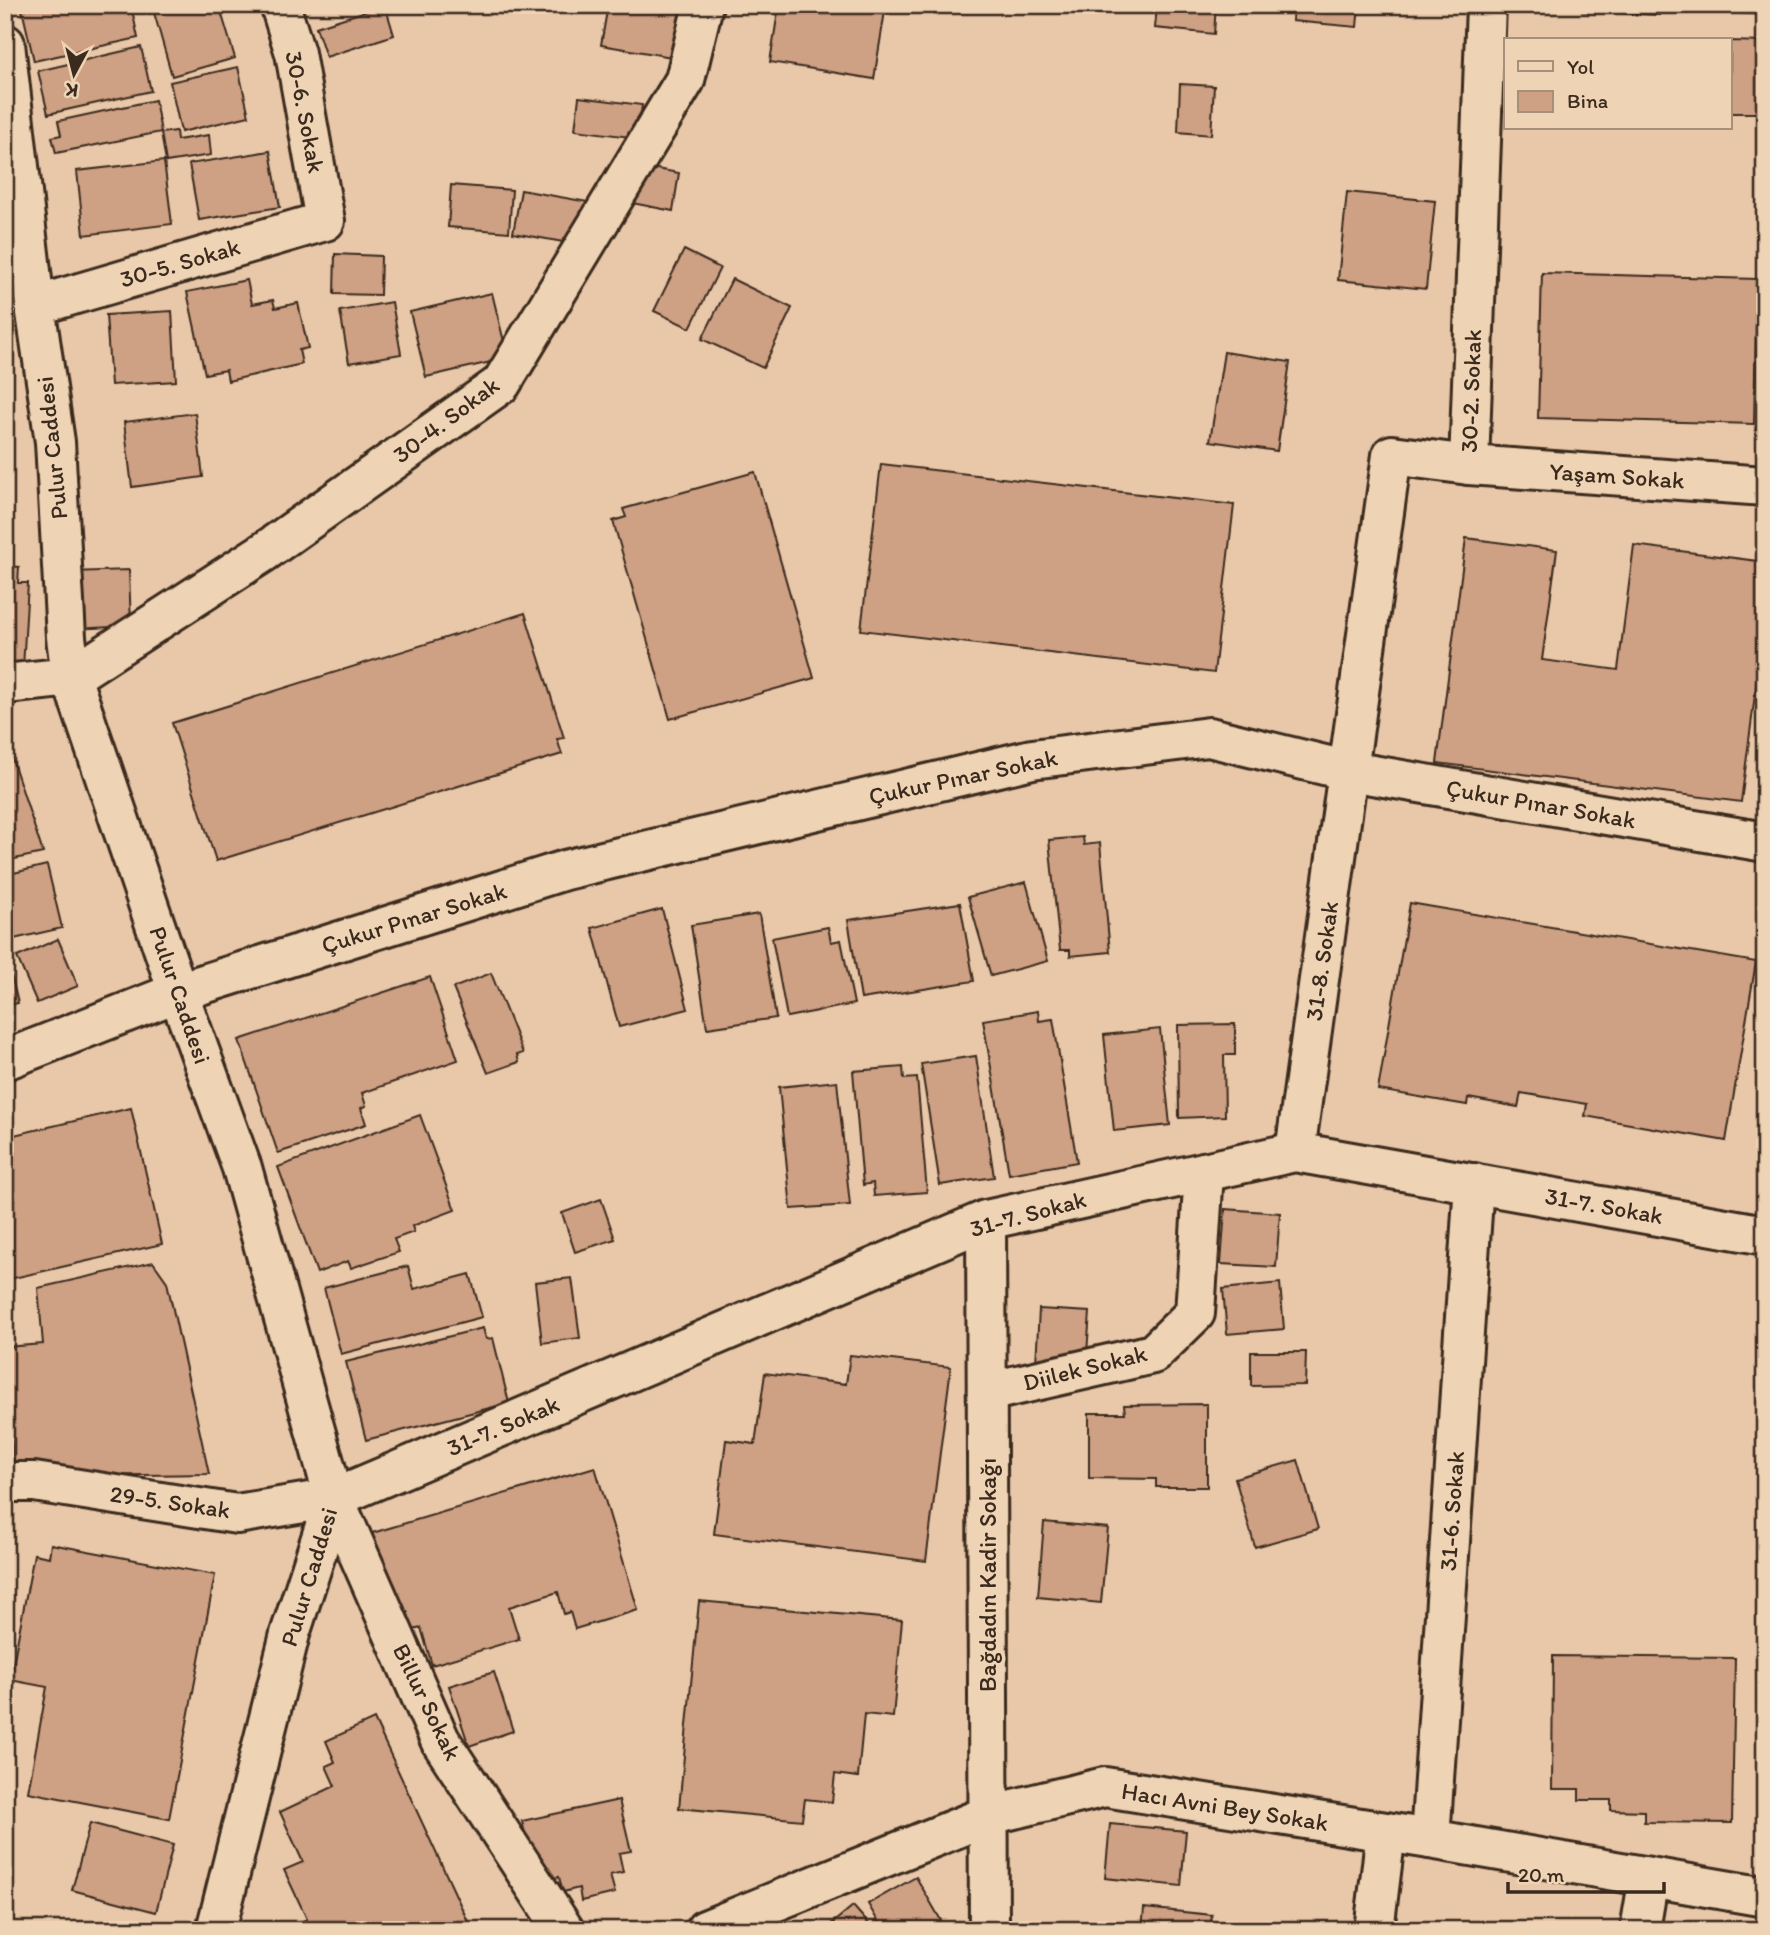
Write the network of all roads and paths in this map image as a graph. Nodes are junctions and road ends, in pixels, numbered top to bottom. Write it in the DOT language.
graph roads {
  1 [pos="280,5"];
  2 [pos="703,5"];
  3 [pos="1486,5"];
  4 [pos="5,44"];
  5 [pos="324,221"];
  6 [pos="35,306"];
  7 [pos="1469,466"];
  8 [pos="1765,486"];
  9 [pos="71,677"];
  10 [pos="5,684"];
  11 [pos="1349,771"];
  12 [pos="1765,842"];
  13 [pos="178,992"];
  14 [pos="5,1060"];
  15 [pos="1295,1152"];
  16 [pos="1204,1172"];
  17 [pos="1474,1183"];
  18 [pos="986,1220"];
  19 [pos="1765,1235"];
  20 [pos="987,1392"];
  21 [pos="5,1482"];
  22 [pos="334,1499"];
  23 [pos="989,1815"];
  24 [pos="1386,1832"];
  25 [pos="1430,1839"];
  26 [pos="1649,1877"];
  27 [pos="1765,1897"];
  28 [pos="222,1922"];
  29 [pos="564,1930"];
  30 [pos="705,1930"];
  31 [pos="989,1930"];
  32 [pos="1374,1930"];
  33 [pos="1640,1930"];
  1 -- 5 [label="street, 30-6. Sokak"];
  2 -- 9 [label="street, 30-4. Sokak"];
  3 -- 7 [label="street, 30-2. Sokak"];
  4 -- 6 [label="street, Pulur Caddesi"];
  5 -- 6 [label="street, 30-5. Sokak"];
  6 -- 9 [label="street, Pulur Caddesi"];
  7 -- 8 [label="street, Yaşam Sokak"];
  7 -- 11 [label="street, 30-2. Sokak"];
  9 -- 10 [label="street"];
  9 -- 13 [label="street, Pulur Caddesi"];
  11 -- 12 [label="street, Çukur Pınar Sokak"];
  11 -- 13 [label="street, Çukur Pınar Sokak"];
  11 -- 15 [label="street, 31-8. Sokak"];
  13 -- 14 [label="street, Çukur Pınar Sokak"];
  13 -- 22 [label="street, Pulur Caddesi"];
  15 -- 16 [label="street, 31-7. Sokak"];
  15 -- 17 [label="street, 31-7. Sokak"];
  16 -- 18 [label="street, 31-7. Sokak"];
  16 -- 20 [label="street, Diilek Sokak"];
  17 -- 19 [label="street, 31-7. Sokak"];
  17 -- 25 [label="street, 31-6. Sokak"];
  18 -- 20 [label="street, Bağdadın Kadir Sokağı"];
  18 -- 22 [label="street, 31-7. Sokak"];
  20 -- 23 [label="street, Bağdadın Kadir Sokağı"];
  21 -- 22 [label="street, 29-5. Sokak"];
  22 -- 28 [label="street, Pulur Caddesi"];
  22 -- 29 [label="street, Billur Sokak"];
  23 -- 24 [label="street, Hacı Avni Bey Sokak"];
  23 -- 30 [label="street, Hacı Avni Bey Sokak"];
  23 -- 31 [label="street, Bağdadın Kadir Sokağı"];
  24 -- 25 [label="street, Hacı Avni Bey Sokak"];
  24 -- 32 [label="street"];
  25 -- 26 [label="street, Hacı Avni Bey Sokak"];
  26 -- 27 [label="street, Hacı Avni Bey Sokak"];
  26 -- 33 [label="street"];
}
